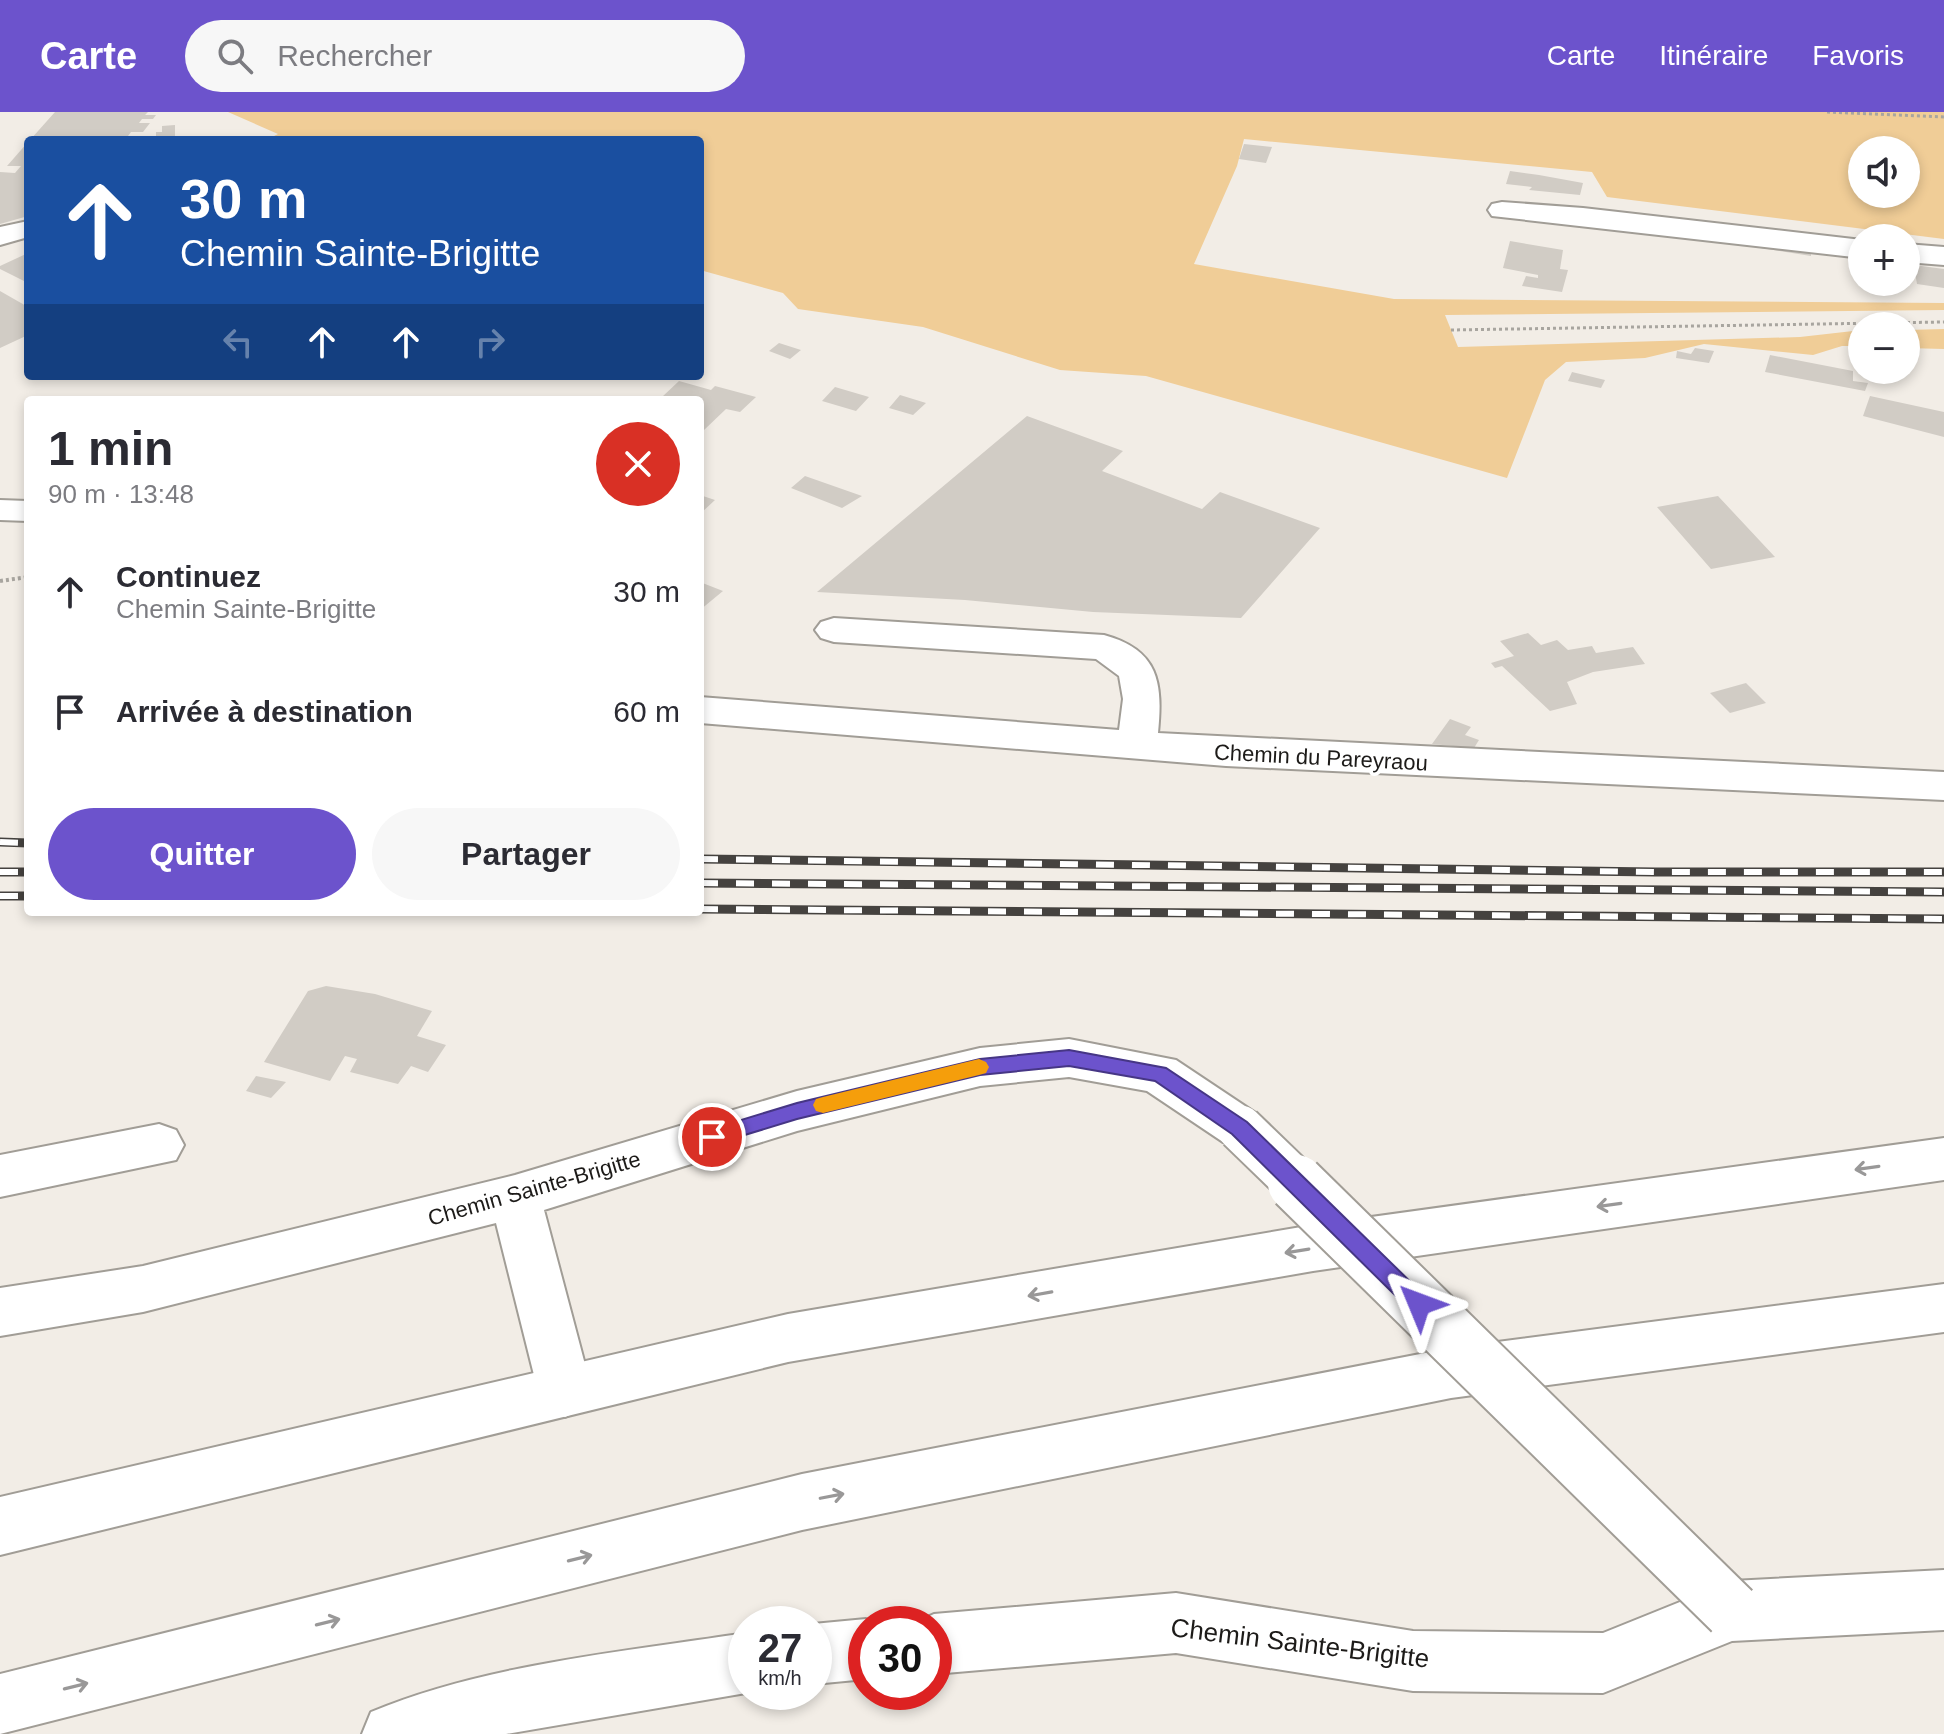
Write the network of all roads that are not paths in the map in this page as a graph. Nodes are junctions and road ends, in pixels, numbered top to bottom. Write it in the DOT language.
graph roads {
  1 [pos="1502,210"];
  2 [pos="24,230"];
  3 [pos="0,236"];
  4 [pos="1848,247"];
  5 [pos="1920,254"];
  6 [pos="1944,256"];
  7 [pos="0,510"];
  8 [pos="24,511"];
  9 [pos="867,595"];
  10 [pos="704,710"];
  11 [pos="1137,745"];
  12 [pos="1944,786"];
  13 [pos="159,1145"];
  14 [pos="1944,1159"];
  15 [pos="0,1176"];
  16 [pos="515,1197"];
  17 [pos="1944,1308"];
  18 [pos="0,1312"];
  19 [pos="565,1391"];
  20 [pos="0,1526"];
  21 [pos="1944,1600"];
  22 [pos="1732,1611"];
  23 [pos="952,1642"];
  24 [pos="728,1666"];
  25 [pos="0,1705"];
  26 [pos="393,1734"];
  1 -- 4 [label="main road"];
  2 -- 3 [label="main road"];
  5 -- 6 [label="main road"];
  7 -- 8 [label="main road"];
  9 -- 11 [label="main road"];
  10 -- 11 [label="main road, Chemin du Pareyraou"];
  11 -- 12 [label="main road, Chemin du Pareyraou"];
  13 -- 15 [label="main road"];
  14 -- 19 [label="main road, one-way"];
  16 -- 18 [label="main road, Chemin Sainte-Brigitte"];
  16 -- 19 [label="main road"];
  16 -- 22 [label="main road, Chemin Sainte-Brigitte, bridge"];
  25 -- 17 [label="main road, one-way"];
  19 -- 20 [label="main road"];
  21 -- 22 [label="main road, Chemin Sainte-Brigitte"];
  22 -- 23 [label="main road, Chemin Sainte-Brigitte"];
  24 -- 26 [label="main road"];
}
